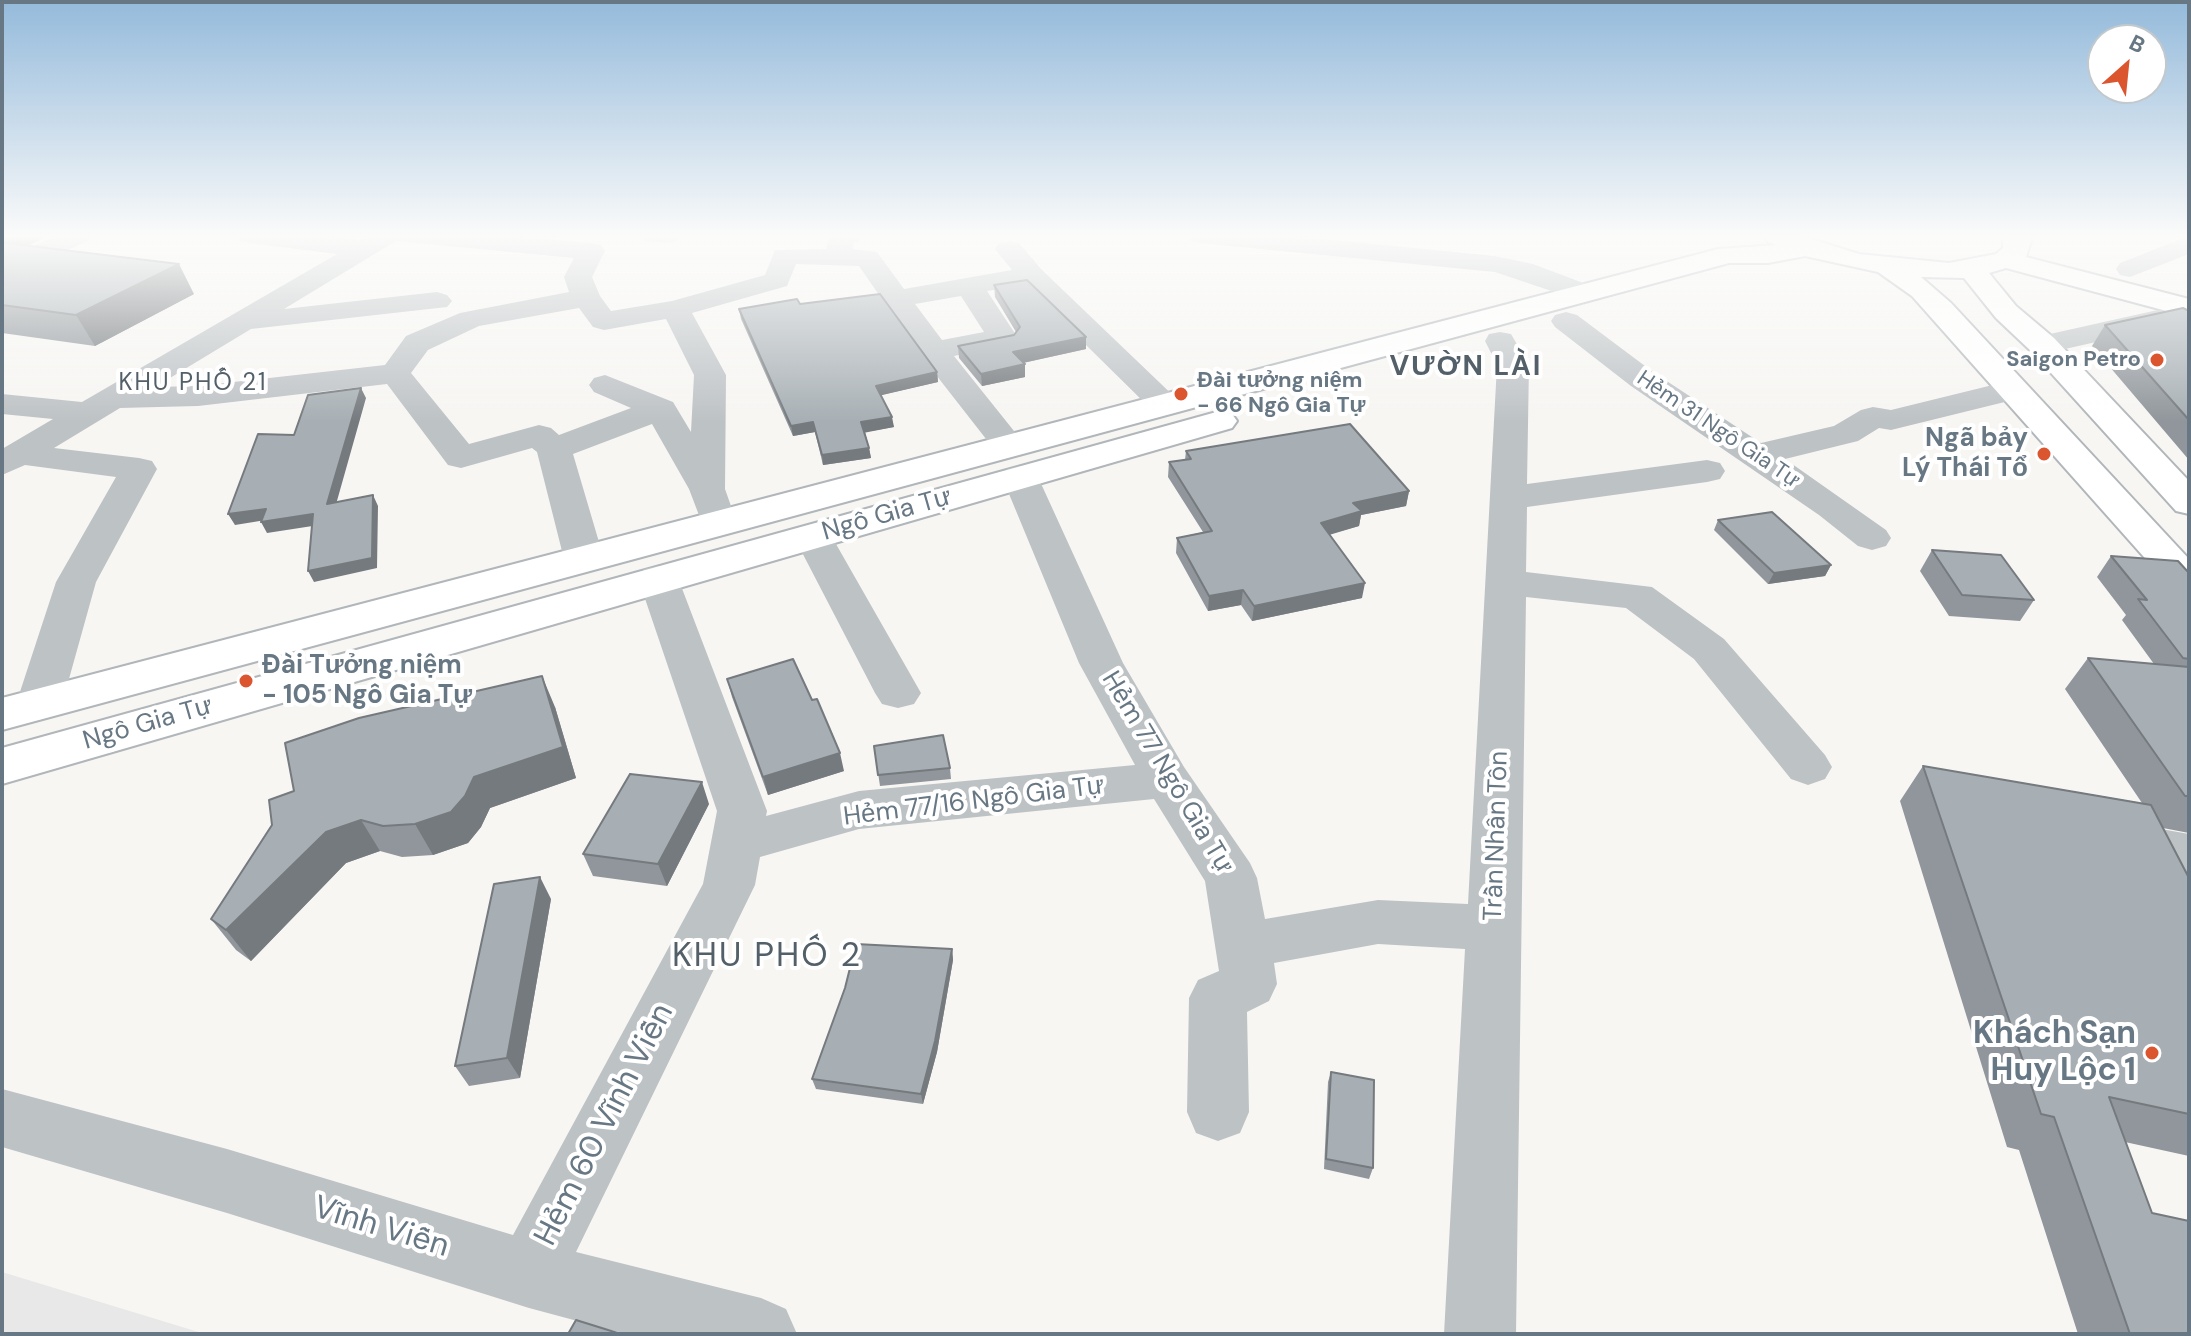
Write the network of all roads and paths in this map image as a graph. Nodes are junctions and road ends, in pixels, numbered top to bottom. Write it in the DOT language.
graph roads {
  1 [pos="283,297"];
  2 [pos="716,297"];
  3 [pos="906,297"];
  4 [pos="976,297"];
  5 [pos="1054,297"];
  6 [pos="1565,297"];
  7 [pos="1603,297"];
  8 [pos="1929,297"];
  9 [pos="1994,297"];
  10 [pos="2155,297"];
  11 [pos="586,298"];
  12 [pos="897,299"];
  13 [pos="437,301"];
  14 [pos="1575,307"];
  15 [pos="675,309"];
  16 [pos="2189,310"];
  17 [pos="241,322"];
  18 [pos="1500,341"];
  19 [pos="2043,345"];
  20 [pos="933,350"];
  21 [pos="395,373"];
  22 [pos="605,385"];
  23 [pos="2013,390"];
  24 [pos="2,404"];
  25 [pos="1165,404"];
  26 [pos="100,406"];
  27 [pos="661,409"];
  28 [pos="1801,414"];
  29 [pos="1873,417"];
  30 [pos="554,449"];
  31 [pos="1756,455"];
  32 [pos="10,459"];
  33 [pos="1014,462"];
  34 [pos="1707,471"];
  35 [pos="707,489"];
  36 [pos="2185,495"];
  37 [pos="1509,498"];
  38 [pos="718,523"];
  39 [pos="813,537"];
  40 [pos="1872,538"];
  41 [pos="584,559"];
  42 [pos="658,578"];
  43 [pos="1505,582"];
  44 [pos="2189,583"];
  45 [pos="898,693"];
  46 [pos="20,709"];
  47 [pos="2,766"];
  48 [pos="1808,767"];
  49 [pos="1167,780"];
  50 [pos="736,844"];
  51 [pos="1494,928"];
  52 [pos="1242,946"];
  53 [pos="1218,1112"];
  54 [pos="2,1118"];
  55 [pos="529,1274"];
  56 [pos="761,1334"];
  57 [pos="1480,1334"];
  1 -- 17 [label="street"];
  2 -- 15 [label="street"];
  3 -- 12 [label="street"];
  4 -- 20 [label="street"];
  5 -- 25 [label="street"];
  6 -- 14 [label="street, Hẻm 31 Ngô Gia Tự"];
  7 -- 14 [label="main road, Ngô Gia Tự"];
  8 -- 23 [label="main road"];
  9 -- 19 [label="main road"];
  10 -- 16 [label="main road"];
  11 -- 15 [label="street"];
  11 -- 21 [label="street"];
  12 -- 20 [label="street, Hẻm 77 Ngô Gia Tự"];
  13 -- 17 [label="street"];
  14 -- 18 [label="main road, Ngô Gia Tự"];
  14 -- 25 [label="main road, Ngô Gia Tự"];
  14 -- 31 [label="street, Hẻm 31 Ngô Gia Tự"];
  15 -- 35 [label="street"];
  16 -- 19 [label="street"];
  17 -- 26 [label="street"];
  18 -- 33 [label="main road, Ngô Gia Tự"];
  18 -- 37 [label="street, Trần Nhân Tôn"];
  19 -- 36 [label="main road"];
  20 -- 33 [label="street, Hẻm 77 Ngô Gia Tự"];
  21 -- 26 [label="street"];
  21 -- 30 [label="street"];
  22 -- 27 [label="street"];
  23 -- 29 [label="street"];
  23 -- 44 [label="main road"];
  24 -- 26 [label="street"];
  25 -- 33 [label="main road, Ngô Gia Tự"];
  26 -- 32 [label="street"];
  27 -- 30 [label="street"];
  27 -- 35 [label="street"];
  28 -- 29 [label="street"];
  29 -- 31 [label="street"];
  30 -- 41 [label="street"];
  31 -- 40 [label="street, Hẻm 31 Ngô Gia Tự"];
  32 -- 46 [label="street"];
  33 -- 38 [label="main road, Ngô Gia Tự"];
  33 -- 39 [label="main road, Ngô Gia Tự"];
  33 -- 49 [label="street, Hẻm 77 Ngô Gia Tự"];
  34 -- 37 [label="street"];
  35 -- 38 [label="street"];
  37 -- 43 [label="street, Trần Nhân Tôn"];
  38 -- 41 [label="main road, Ngô Gia Tự"];
  39 -- 42 [label="main road, Ngô Gia Tự"];
  39 -- 45 [label="street"];
  41 -- 46 [label="main road, Ngô Gia Tự"];
  42 -- 47 [label="main road, Ngô Gia Tự"];
  42 -- 50 [label="street, Hẻm 60 Vĩnh Viễn"];
  43 -- 48 [label="street"];
  43 -- 51 [label="street, Trần Nhân Tôn"];
  49 -- 50 [label="street, Hẻm 77/16 Ngô Gia Tự"];
  49 -- 52 [label="street, Hẻm 77 Ngô Gia Tự"];
  50 -- 55 [label="street, Hẻm 60 Vĩnh Viễn"];
  51 -- 52 [label="street"];
  51 -- 57 [label="street, Trần Nhân Tôn"];
  52 -- 53 [label="street, Hẻm 77 Ngô Gia Tự"];
  54 -- 55 [label="street, Vĩnh Viễn"];
  55 -- 56 [label="street, Vĩnh Viễn"];
}
